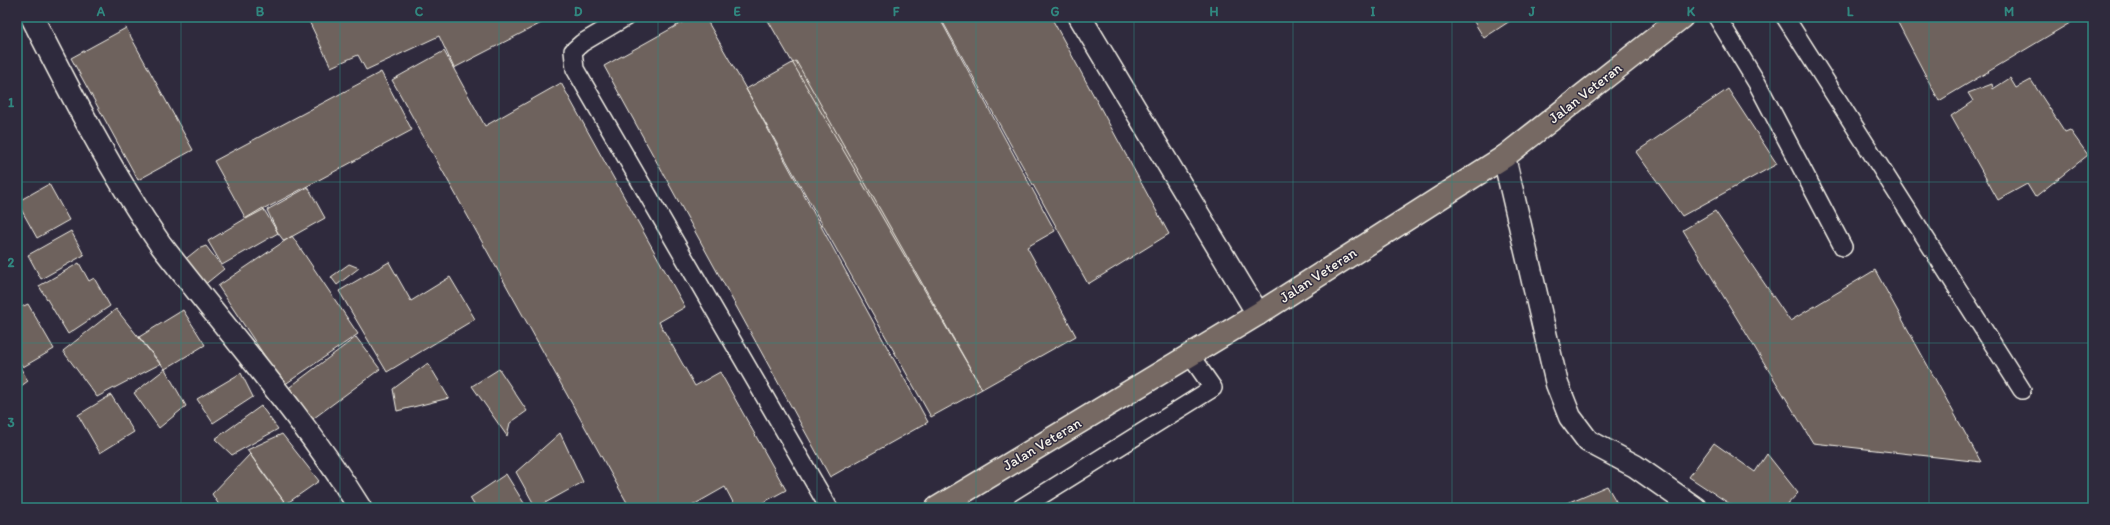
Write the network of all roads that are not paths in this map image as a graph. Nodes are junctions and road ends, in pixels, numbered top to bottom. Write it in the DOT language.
graph roads {
  1 [pos="32,17"];
  2 [pos="626,17"];
  3 [pos="1080,17"];
  4 [pos="1682,17"];
  5 [pos="1717,17"];
  6 [pos="1785,17"];
  7 [pos="1504,157"];
  8 [pos="1843,247"];
  9 [pos="1258,314"];
  10 [pos="1190,355"];
  11 [pos="2022,390"];
  12 [pos="360,508"];
  13 [pos="829,508"];
  14 [pos="939,508"];
  15 [pos="1021,508"];
  16 [pos="1695,508"];
  1 -- 12 [label="street"];
  2 -- 13 [label="lane"];
  3 -- 9 [label="street"];
  4 -- 7 [label="highway, Jalan Veteran"];
  5 -- 8 [label="lane"];
  6 -- 11 [label="lane"];
  7 -- 9 [label="highway, Jalan Veteran"];
  7 -- 16 [label="street"];
  9 -- 10 [label="highway, Jalan Veteran"];
  10 -- 14 [label="highway, Jalan Veteran"];
  10 -- 15 [label="lane"];
}
